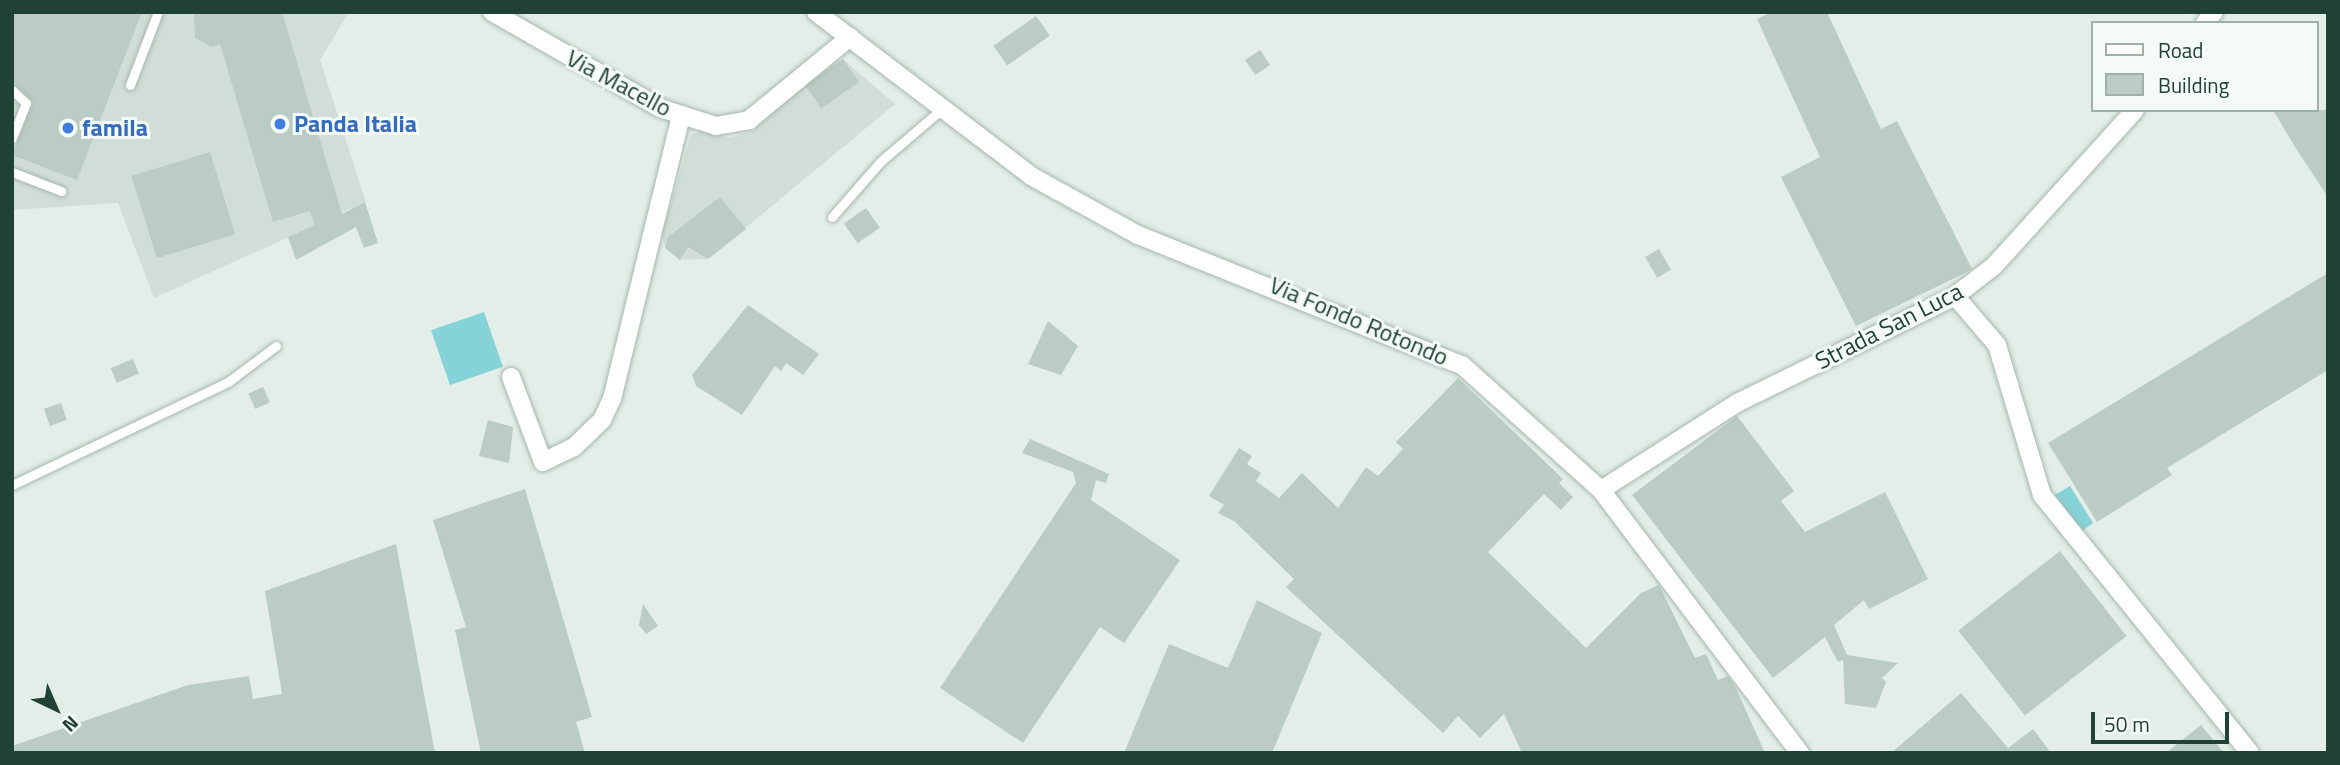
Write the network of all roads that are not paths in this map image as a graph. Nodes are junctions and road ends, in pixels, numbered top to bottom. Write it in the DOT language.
graph roads {
  1 [pos="158,12"];
  2 [pos="492,12"];
  3 [pos="816,12"];
  4 [pos="850,37"];
  5 [pos="130,85"];
  6 [pos="12,90"];
  7 [pos="943,108"];
  8 [pos="2133,112"];
  9 [pos="681,116"];
  10 [pos="12,138"];
  11 [pos="12,172"];
  12 [pos="61,191"];
  13 [pos="832,217"];
  14 [pos="1955,296"];
  15 [pos="276,346"];
  16 [pos="511,377"];
  17 [pos="12,485"];
  18 [pos="1601,490"];
  19 [pos="1800,753"];
  20 [pos="2250,753"];
  1 -- 5 [label="lane"];
  2 -- 9 [label="street, Via Macello"];
  3 -- 4 [label="street, Via Fondo Rotondo"];
  4 -- 7 [label="street, Via Fondo Rotondo"];
  4 -- 9 [label="street, Via Macello"];
  6 -- 10 [label="lane"];
  7 -- 13 [label="lane"];
  7 -- 18 [label="street, Via Fondo Rotondo"];
  8 -- 14 [label="street, Strada San Luca"];
  9 -- 16 [label="street"];
  11 -- 12 [label="lane"];
  14 -- 18 [label="street, Strada San Luca"];
  14 -- 20 [label="street"];
  15 -- 17 [label="lane"];
  18 -- 19 [label="street, Via Fondo Rotondo"];
}
